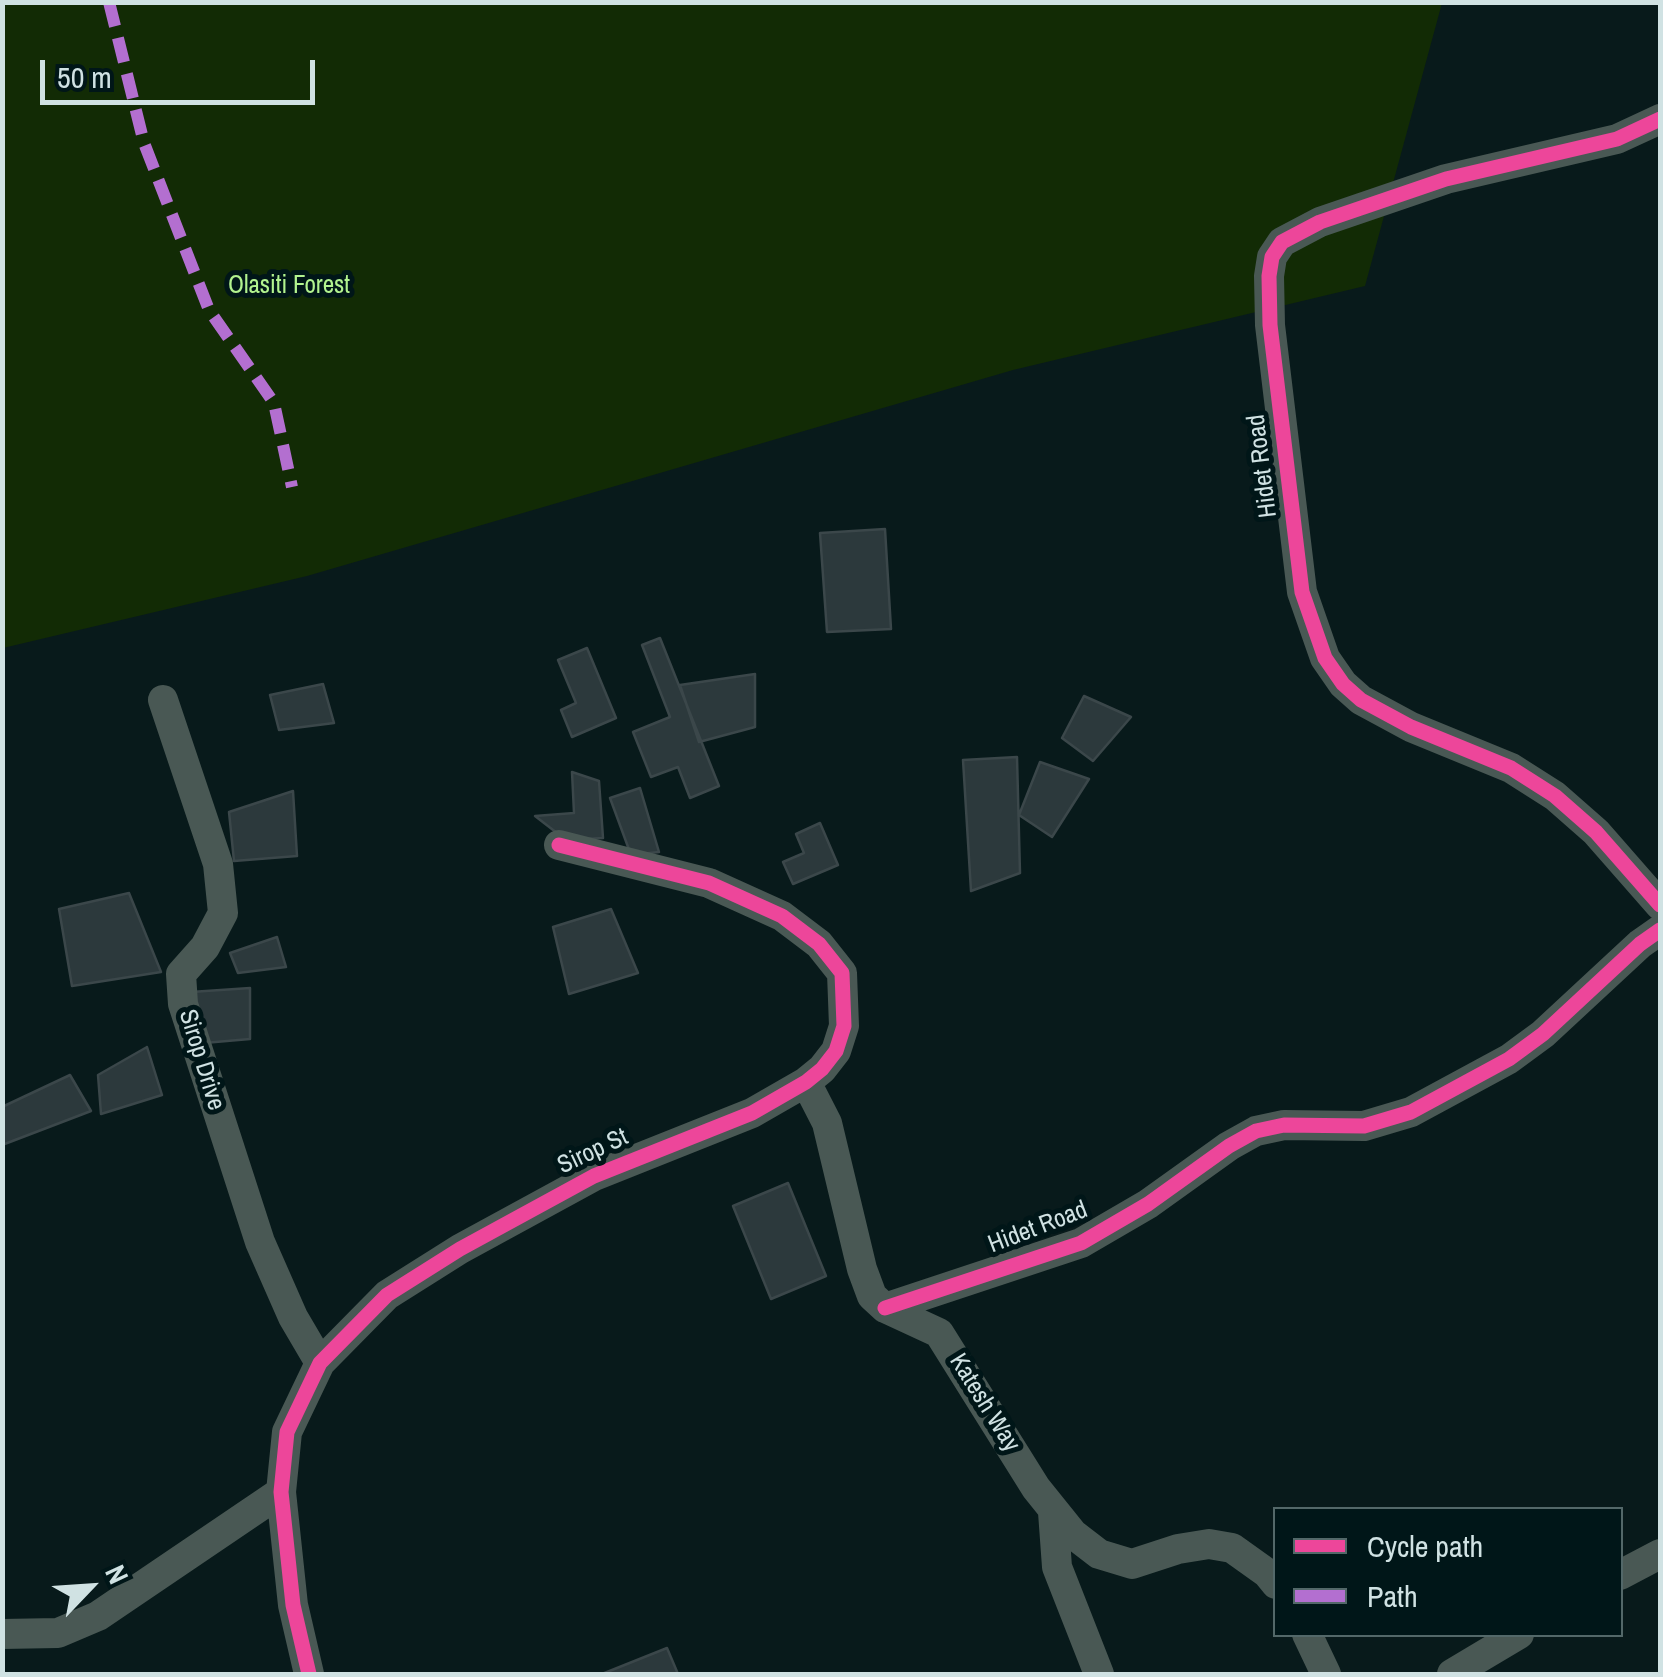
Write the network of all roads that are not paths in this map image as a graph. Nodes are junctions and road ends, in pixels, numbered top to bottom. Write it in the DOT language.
graph roads {
  1 [pos="1660,119"];
  2 [pos="164,700"];
  3 [pos="559,845"];
  4 [pos="1660,906"];
  5 [pos="1660,930"];
  6 [pos="806,1082"];
  7 [pos="886,1308"];
  8 [pos="320,1363"];
  9 [pos="281,1492"];
  10 [pos="1053,1512"];
  11 [pos="1660,1554"];
  12 [pos="1623,1574"];
  13 [pos="1273,1580"];
  14 [pos="2,1634"];
  15 [pos="1308,1637"];
  16 [pos="1515,1637"];
  17 [pos="310,1674"];
  18 [pos="1099,1674"];
  19 [pos="1326,1674"];
  20 [pos="1452,1674"];
  1 -- 4 [label="street, Hidet Road"];
  2 -- 8 [label="street, Sirop Drive"];
  3 -- 6 [label="street, Sirop St"];
  5 -- 7 [label="street, Hidet Road"];
  6 -- 7 [label="street"];
  6 -- 8 [label="street, Sirop St"];
  7 -- 10 [label="street, Katesh Way"];
  8 -- 9 [label="street, Sirop St"];
  9 -- 14 [label="street"];
  9 -- 17 [label="street, Sirop St"];
  10 -- 13 [label="street, Katesh Way"];
  10 -- 18 [label="street"];
  11 -- 12 [label="street"];
  15 -- 19 [label="street"];
  16 -- 20 [label="street"];
}
